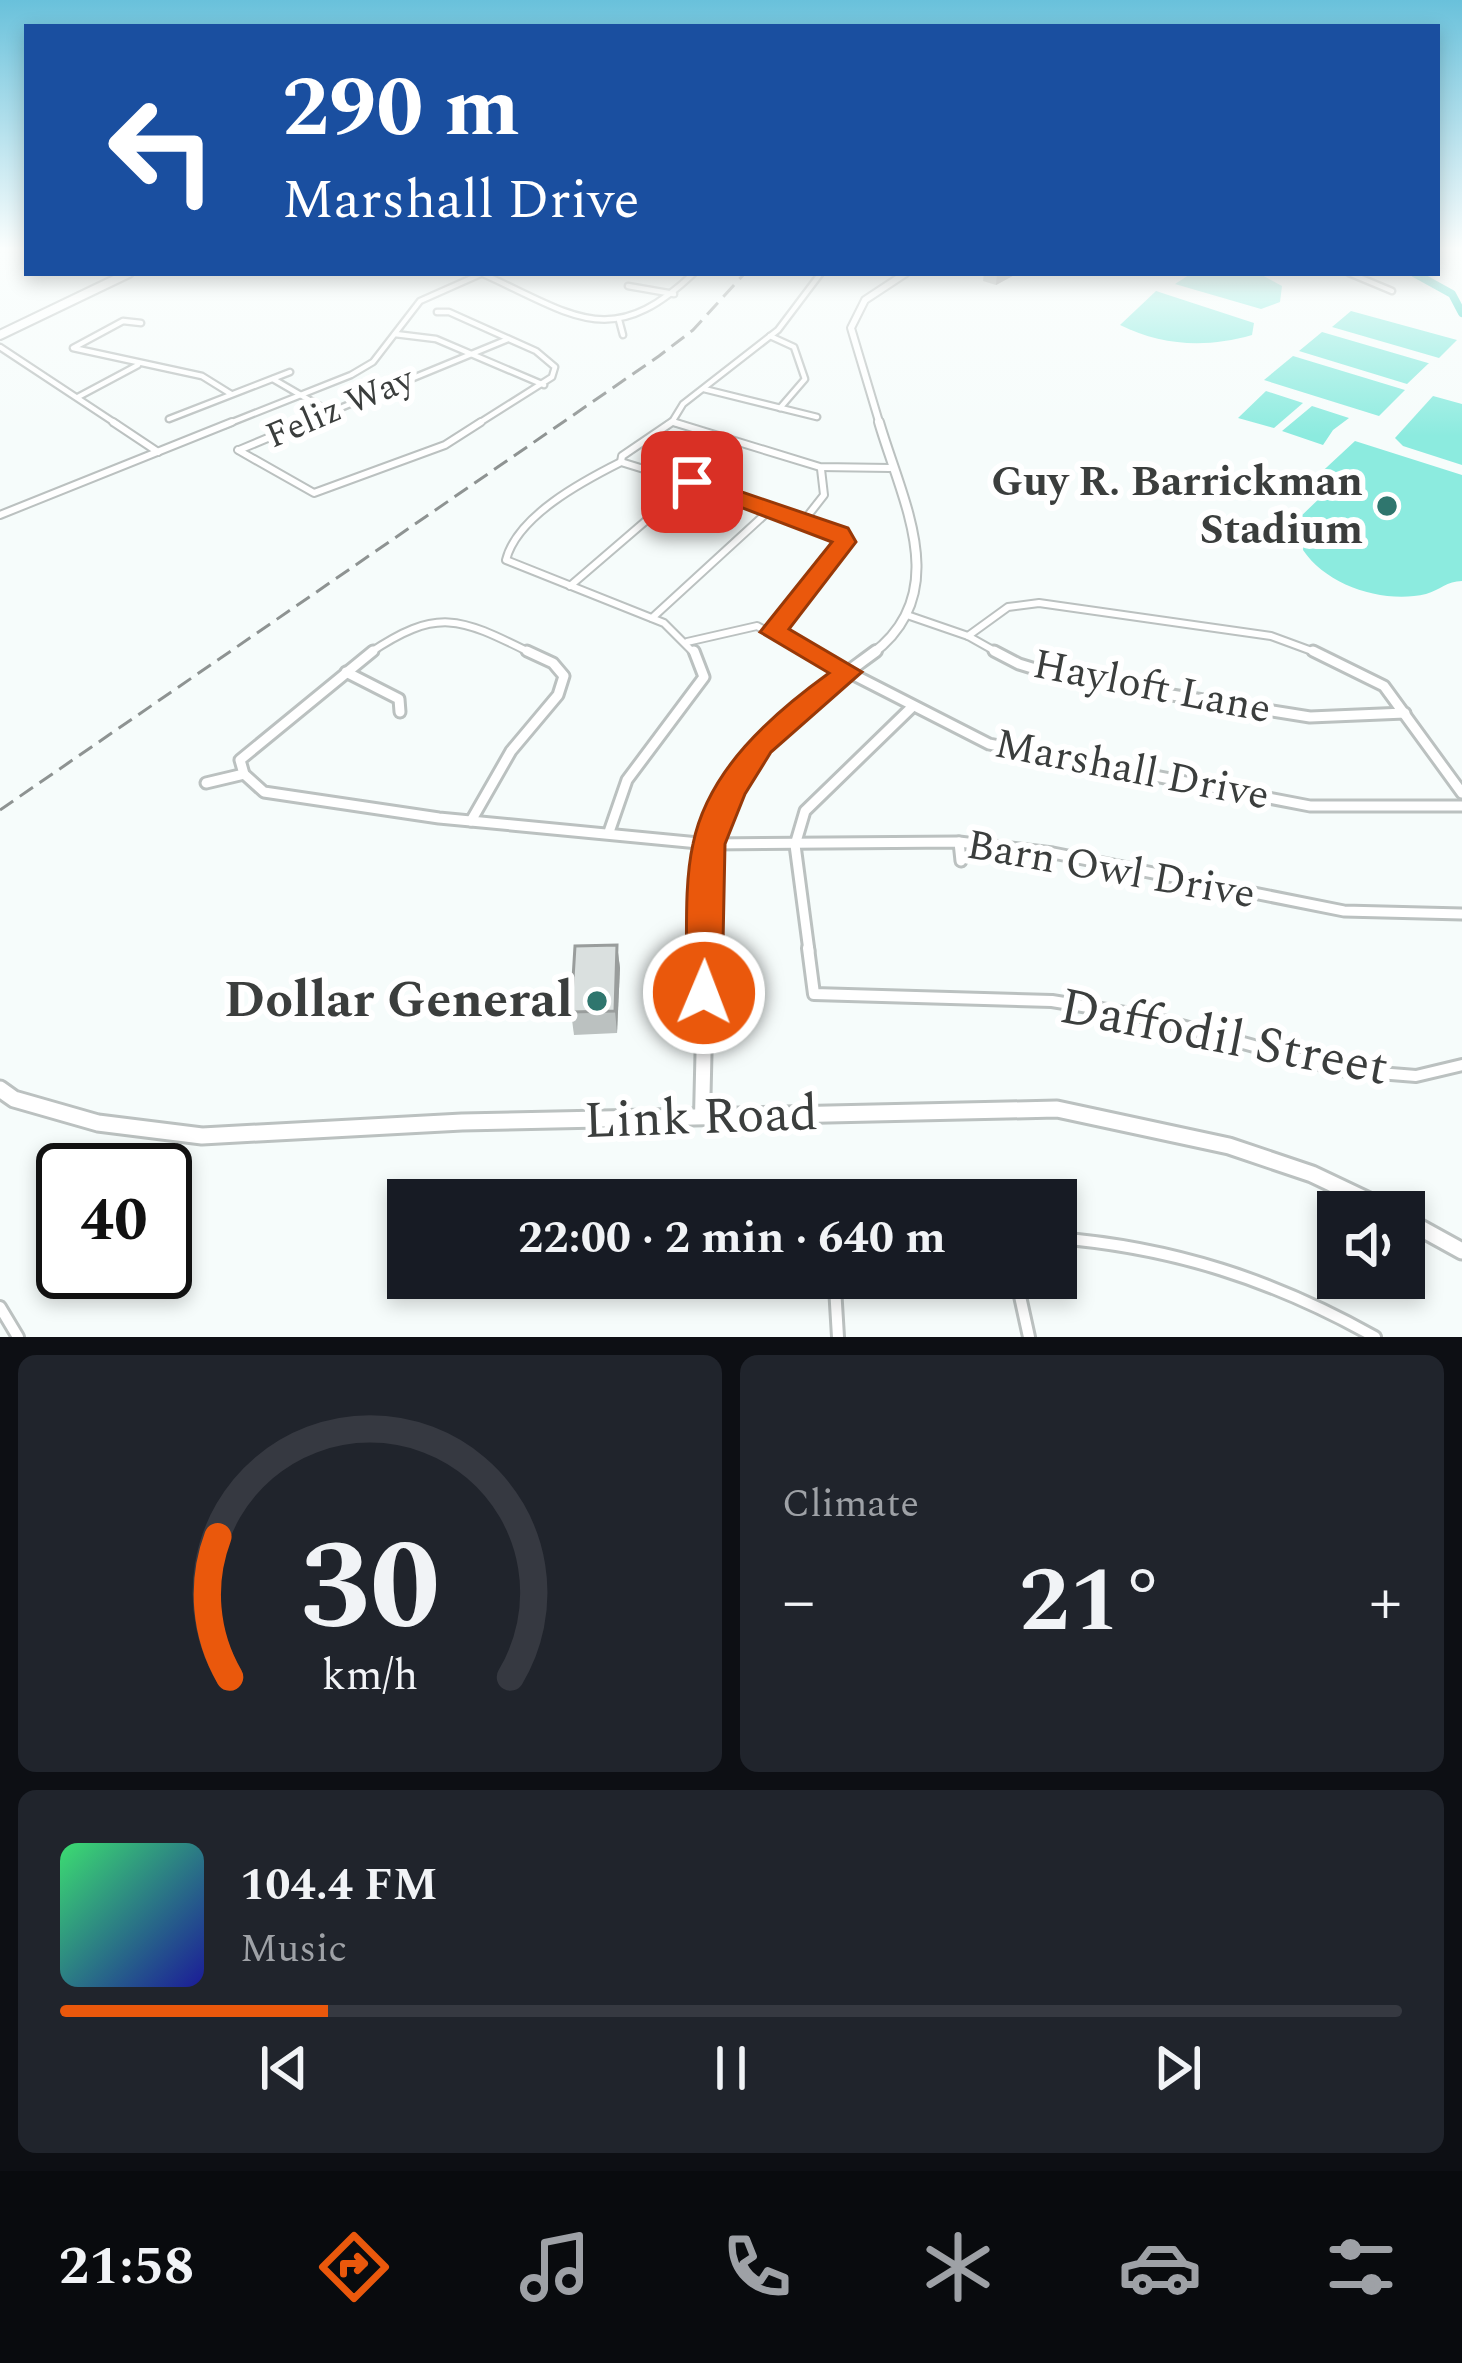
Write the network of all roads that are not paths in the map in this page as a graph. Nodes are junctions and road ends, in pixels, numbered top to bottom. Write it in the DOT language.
graph roads {
  1 [pos="48,311"];
  2 [pos="413,311"];
  3 [pos="561,311"];
  4 [pos="653,311"];
  5 [pos="789,311"];
  6 [pos="859,311"];
  7 [pos="436,312"];
  8 [pos="619,320"];
  9 [pos="141,323"];
  10 [pos="0,334"];
  11 [pos="395,334"];
  12 [pos="623,335"];
  13 [pos="769,335"];
  14 [pos="508,338"];
  15 [pos="0,347"];
  16 [pos="470,354"];
  17 [pos="140,364"];
  18 [pos="290,372"];
  19 [pos="272,379"];
  20 [pos="545,386"];
  21 [pos="702,388"];
  22 [pos="231,394"];
  23 [pos="302,395"];
  24 [pos="76,398"];
  25 [pos="779,409"];
  26 [pos="330,412"];
  27 [pos="817,417"];
  28 [pos="169,419"];
  29 [pos="672,422"];
  30 [pos="158,452"];
  31 [pos="621,462"];
  32 [pos="820,467"];
  33 [pos="890,468"];
  34 [pos="692,482"];
  35 [pos="773,507"];
  36 [pos="0,514"];
  37 [pos="806,518"];
  38 [pos="570,586"];
  39 [pos="907,615"];
  40 [pos="652,618"];
  41 [pos="773,632"];
  42 [pos="968,636"];
  43 [pos="687,642"];
  44 [pos="346,672"];
  45 [pos="848,672"];
  46 [pos="910,708"];
  47 [pos="400,712"];
  48 [pos="1406,713"];
  49 [pos="244,774"];
  50 [pos="206,783"];
  51 [pos="1462,793"];
  52 [pos="1462,806"];
  53 [pos="471,820"];
  54 [pos="610,832"];
  55 [pos="959,842"];
  56 [pos="709,844"];
  57 [pos="795,845"];
  58 [pos="961,861"];
  59 [pos="1462,914"];
  60 [pos="1462,1065"];
  61 [pos="0,1089"];
  62 [pos="702,1117"];
  63 [pos="1353,1191"];
  64 [pos="1425,1231"];
  65 [pos="1077,1240"];
  66 [pos="1462,1251"];
  67 [pos="836,1299"];
  68 [pos="1021,1299"];
  69 [pos="0,1307"];
  70 [pos="18,1337"];
  71 [pos="838,1337"];
  72 [pos="1029,1337"];
  73 [pos="1376,1337"];
  1 -- 10 [label="main road"];
  2 -- 11 [label="street"];
  3 -- 8 [label="street"];
  4 -- 8 [label="street"];
  5 -- 13 [label="street"];
  6 -- 33 [label="street"];
  7 -- 14 [label="street"];
  8 -- 12 [label="street"];
  9 -- 17 [label="street"];
  11 -- 16 [label="street"];
  11 -- 23 [label="street"];
  13 -- 21 [label="street"];
  13 -- 25 [label="street"];
  14 -- 16 [label="street, Feliz Way"];
  14 -- 20 [label="street"];
  15 -- 24 [label="street"];
  16 -- 20 [label="street"];
  16 -- 26 [label="street, Feliz Way"];
  17 -- 22 [label="street"];
  17 -- 24 [label="street"];
  18 -- 19 [label="street"];
  19 -- 22 [label="street"];
  19 -- 23 [label="street"];
  20 -- 26 [label="street, Feliz Way"];
  21 -- 25 [label="street"];
  21 -- 29 [label="street"];
  22 -- 28 [label="street"];
  23 -- 26 [label="street"];
  23 -- 30 [label="street"];
  24 -- 30 [label="street"];
  25 -- 27 [label="street"];
  29 -- 31 [label="street"];
  29 -- 32 [label="street"];
  30 -- 36 [label="street"];
  31 -- 34 [label="street"];
  31 -- 38 [label="street"];
  32 -- 33 [label="street"];
  32 -- 37 [label="street"];
  33 -- 39 [label="street"];
  34 -- 35 [label="street"];
  34 -- 38 [label="street"];
  35 -- 37 [label="street"];
  35 -- 40 [label="street"];
  37 -- 41 [label="street"];
  38 -- 40 [label="street"];
  39 -- 42 [label="street, Hayloft Lane"];
  39 -- 45 [label="street"];
  40 -- 43 [label="street"];
  41 -- 43 [label="street"];
  41 -- 45 [label="street, Marshall Drive"];
  42 -- 48 [label="street, Hayloft Lane"];
  42 -- 48 [label="street"];
  43 -- 54 [label="street"];
  44 -- 47 [label="street"];
  44 -- 49 [label="street"];
  44 -- 53 [label="street"];
  45 -- 46 [label="street, Marshall Drive"];
  45 -- 56 [label="street"];
  46 -- 52 [label="street, Marshall Drive"];
  46 -- 57 [label="street"];
  48 -- 51 [label="street"];
  49 -- 50 [label="street"];
  49 -- 53 [label="street, Barn Owl Drive"];
  53 -- 54 [label="street, Barn Owl Drive"];
  54 -- 56 [label="street, Barn Owl Drive"];
  55 -- 57 [label="street, Barn Owl Drive"];
  55 -- 58 [label="street"];
  55 -- 59 [label="street, Barn Owl Drive"];
  56 -- 57 [label="street, Barn Owl Drive"];
  56 -- 62 [label="street"];
  57 -- 60 [label="street, Daffodil Street"];
  61 -- 62 [label="main road, Link Road"];
  62 -- 63 [label="main road, Link Road"];
  64 -- 66 [label="main road"];
  65 -- 73 [label="street"];
  67 -- 71 [label="street"];
  68 -- 72 [label="street"];
  69 -- 70 [label="street"];
}
